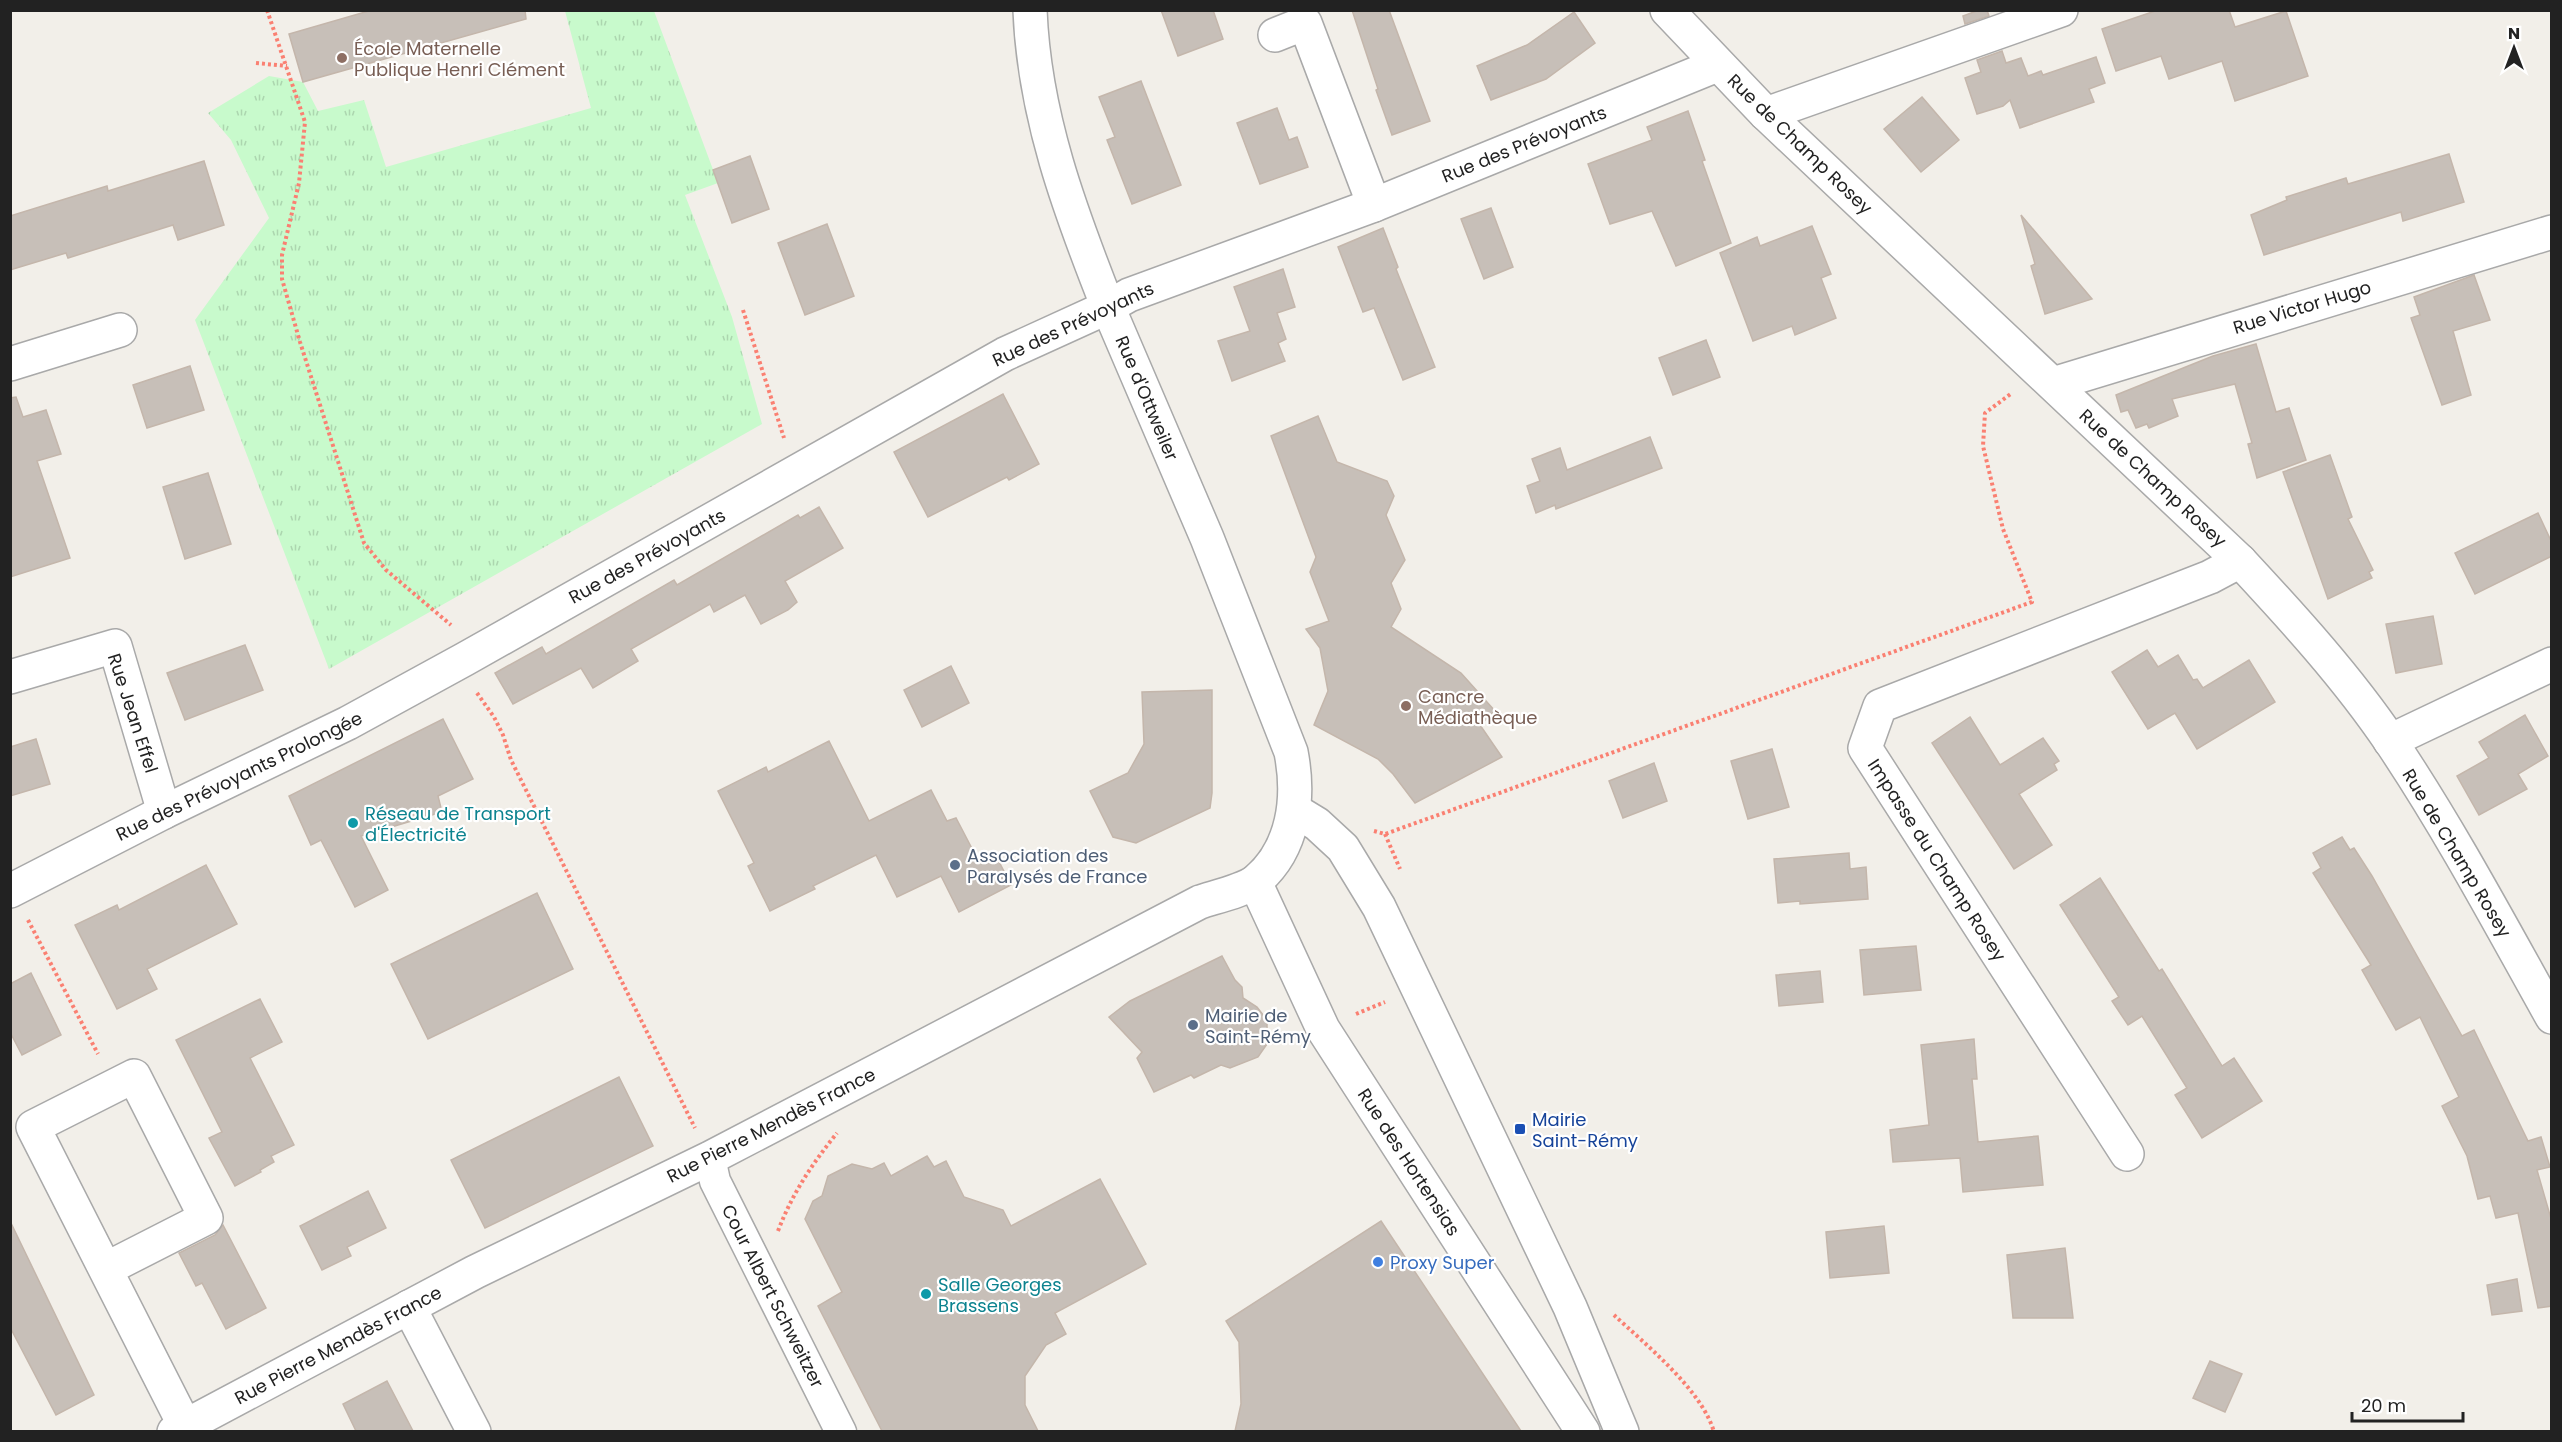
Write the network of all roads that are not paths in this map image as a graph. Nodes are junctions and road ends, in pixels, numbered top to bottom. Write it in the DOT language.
graph roads {
  1 [pos="1030,10"];
  2 [pos="1667,10"];
  3 [pos="2061,10"];
  4 [pos="1275,35"];
  5 [pos="1717,65"];
  6 [pos="1766,114"];
  7 [pos="1374,205"];
  8 [pos="2552,232"];
  9 [pos="1108,307"];
  10 [pos="120,330"];
  11 [pos="10,364"];
  12 [pos="2047,378"];
  13 [pos="2240,561"];
  14 [pos="465,659"];
  15 [pos="2552,664"];
  16 [pos="10,676"];
  17 [pos="2390,741"];
  18 [pos="1294,810"];
  19 [pos="164,812"];
  20 [pos="1255,882"];
  21 [pos="12,891"];
  22 [pos="2552,1017"];
  23 [pos="2127,1154"];
  24 [pos="710,1158"];
  25 [pos="106,1269"];
  26 [pos="409,1307"];
  27 [pos="180,1429"];
  28 [pos="474,1431"];
  29 [pos="842,1431"];
  30 [pos="1583,1431"];
  31 [pos="1622,1431"];
  1 -- 9 [label="street, Rue d'Ottweiler"];
  2 -- 5 [label="street, Rue de Champ Rosey"];
  3 -- 6 [label="street"];
  4 -- 7 [label="street"];
  5 -- 6 [label="street, Rue de Champ Rosey"];
  5 -- 7 [label="street, Rue des Prévoyants"];
  6 -- 12 [label="street, Rue de Champ Rosey"];
  7 -- 9 [label="street, Rue des Prévoyants"];
  8 -- 12 [label="street, Rue Victor Hugo"];
  9 -- 14 [label="street, Rue des Prévoyants"];
  9 -- 18 [label="street, Rue d'Ottweiler"];
  10 -- 11 [label="street"];
  12 -- 13 [label="street, Rue de Champ Rosey"];
  13 -- 17 [label="street, Rue de Champ Rosey"];
  13 -- 23 [label="street, Impasse du Champ Rosey"];
  14 -- 19 [label="street, Rue des Prévoyants Prolongée"];
  15 -- 17 [label="street"];
  16 -- 19 [label="street, Rue Jean Effel"];
  17 -- 22 [label="street, Rue de Champ Rosey"];
  18 -- 20 [label="street"];
  18 -- 31 [label="street"];
  19 -- 21 [label="street, Rue des Prévoyants Prolongée"];
  20 -- 24 [label="street, Rue Pierre Mendès France"];
  20 -- 30 [label="street, Rue des Hortensias"];
  24 -- 26 [label="street, Rue Pierre Mendès France"];
  24 -- 29 [label="street, Cour Albert Schweitzer"];
  25 -- 25 [label="street, Rue Pierre Mendès France"];
  25 -- 27 [label="street, Rue Pierre Mendès France"];
  26 -- 27 [label="street, Rue Pierre Mendès France"];
  26 -- 28 [label="street"];
}
